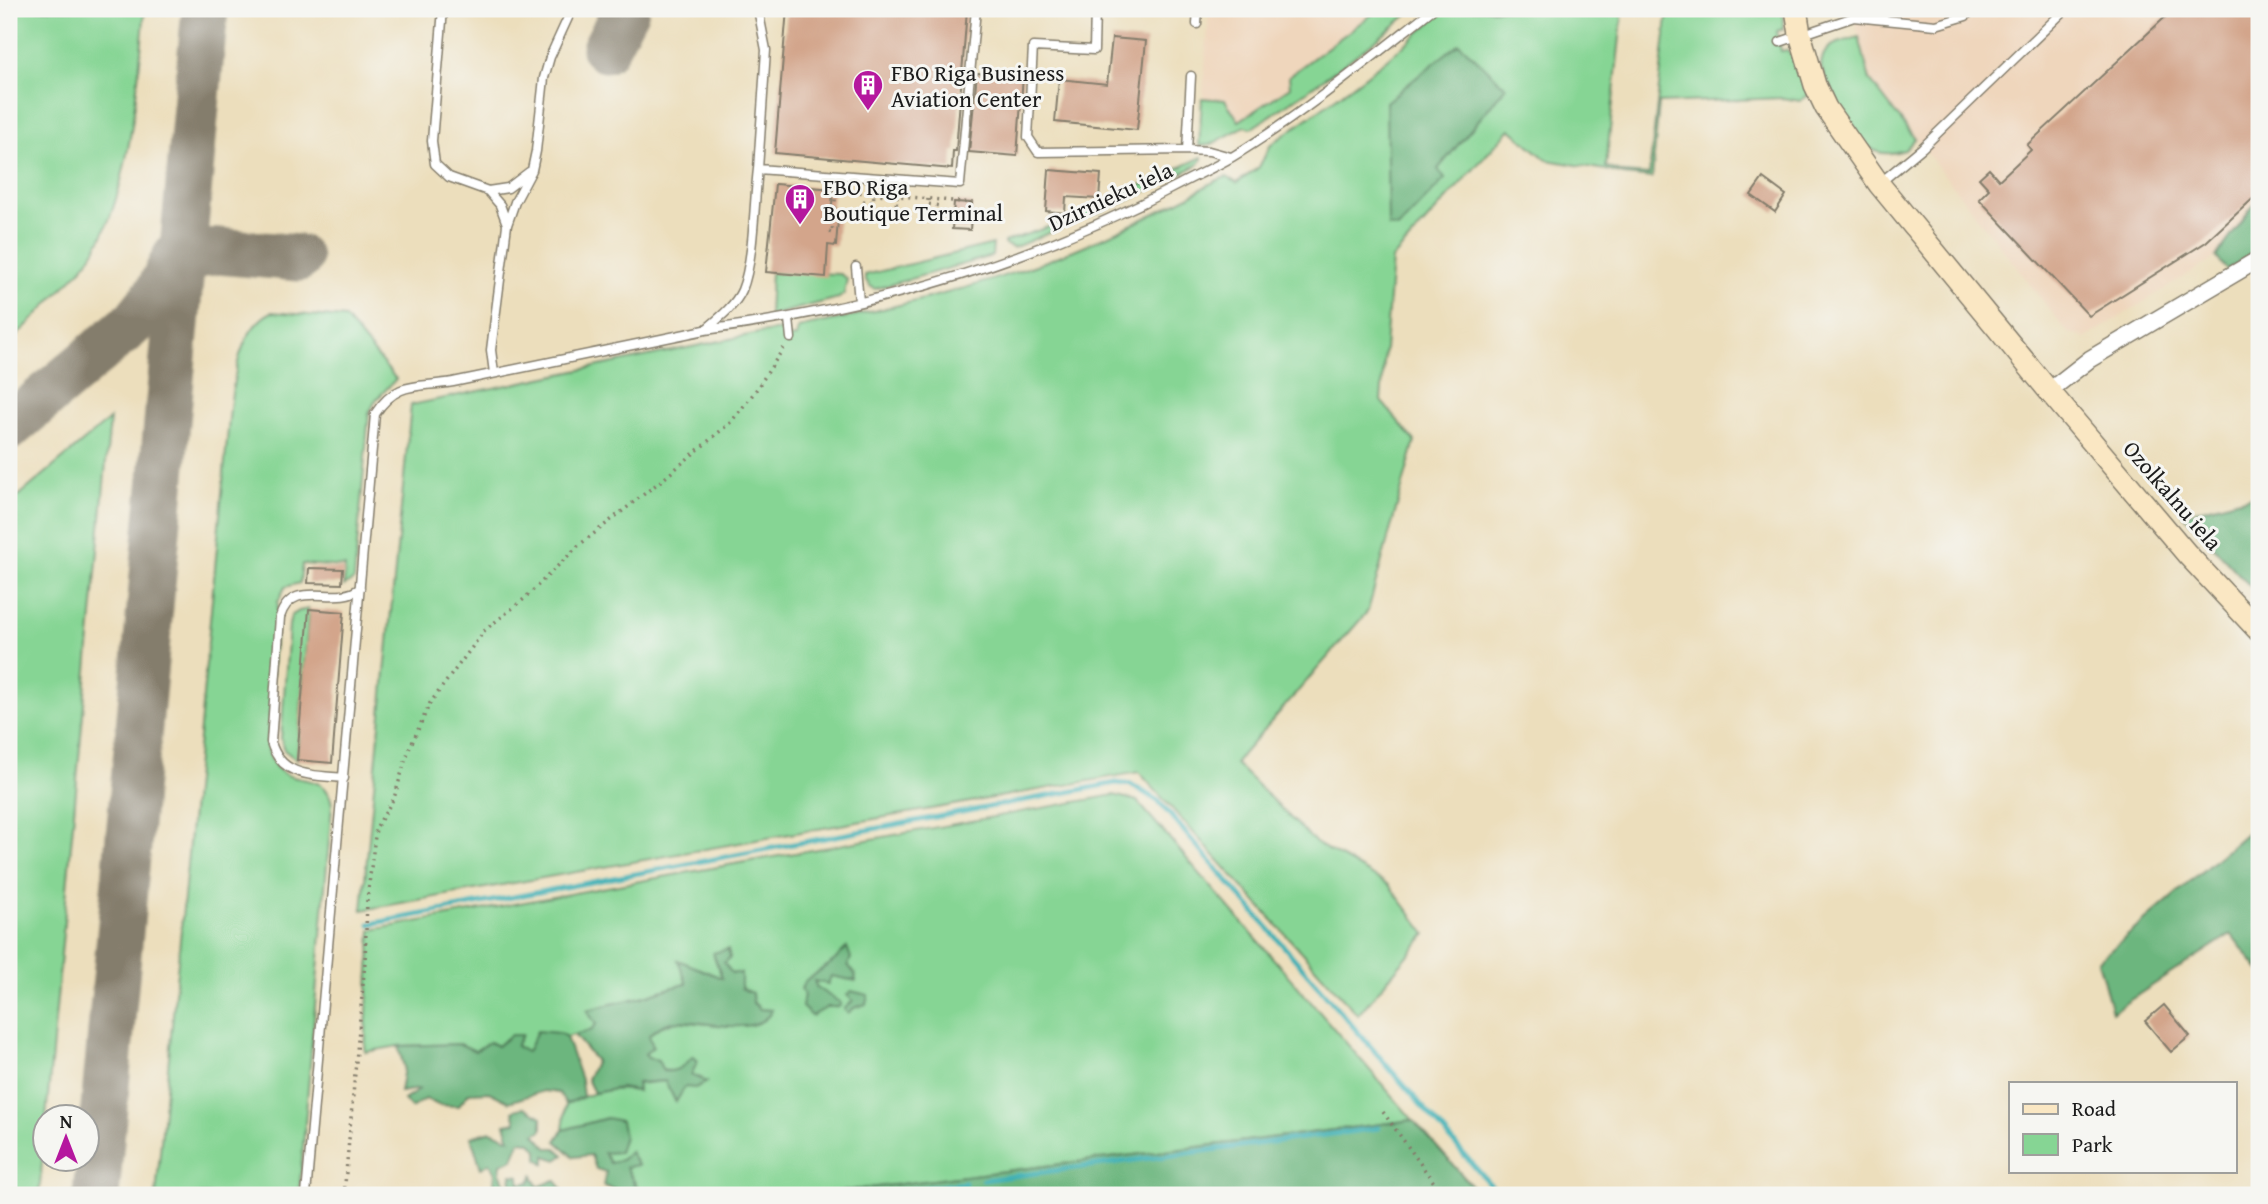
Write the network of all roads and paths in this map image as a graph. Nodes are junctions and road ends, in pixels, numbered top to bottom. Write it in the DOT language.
graph roads {
  1 [pos="443,9"];
  2 [pos="572,9"];
  3 [pos="758,9"];
  4 [pos="976,9"];
  5 [pos="1095,9"];
  6 [pos="1198,9"];
  7 [pos="1433,9"];
  8 [pos="1796,9"];
  9 [pos="1859,9"];
  10 [pos="1972,9"];
  11 [pos="2066,9"];
  12 [pos="1854,18"];
  13 [pos="1197,24"];
  14 [pos="1800,34"];
  15 [pos="1780,42"];
  16 [pos="1191,76"];
  17 [pos="1187,150"];
  18 [pos="1231,158"];
  19 [pos="758,169"];
  20 [pos="532,170"];
  21 [pos="1879,184"];
  22 [pos="488,191"];
  23 [pos="874,194"];
  24 [pos="897,196"];
  25 [pos="928,199"];
  26 [pos="863,201"];
  27 [pos="974,203"];
  28 [pos="899,204"];
  29 [pos="940,206"];
  30 [pos="507,225"];
  31 [pos="830,232"];
  32 [pos="2259,259"];
  33 [pos="856,267"];
  34 [pos="859,302"];
  35 [pos="789,318"];
  36 [pos="705,331"];
  37 [pos="790,338"];
  38 [pos="494,373"];
  39 [pos="2049,391"];
  40 [pos="360,587"];
  41 [pos="2259,631"];
  42 [pos="344,778"];
  43 [pos="1383,1112"];
  44 [pos="306,1195"];
  45 [pos="344,1195"];
  46 [pos="1443,1195"];
  1 -- 22 [label="lane"];
  2 -- 20 [label="lane"];
  3 -- 19 [label="lane"];
  4 -- 19 [label="lane"];
  5 -- 17 [label="lane"];
  6 -- 13 [label="lane"];
  7 -- 18 [label="lane, Dzirnieku iela"];
  8 -- 14 [label="street, Ozolkalnu iela"];
  9 -- 12 [label="lane"];
  10 -- 12 [label="lane"];
  11 -- 21 [label="lane"];
  12 -- 14 [label="lane"];
  14 -- 15 [label="lane"];
  14 -- 21 [label="street, Ozolkalnu iela"];
  16 -- 17 [label="lane"];
  17 -- 18 [label="lane"];
  18 -- 34 [label="lane, Dzirnieku iela"];
  19 -- 36 [label="lane"];
  20 -- 22 [label="lane"];
  20 -- 30 [label="lane"];
  21 -- 39 [label="street, Ozolkalnu iela"];
  22 -- 30 [label="lane"];
  23 -- 24 [label="path"];
  23 -- 26 [label="path"];
  23 -- 31 [label="path"];
  24 -- 25 [label="path"];
  24 -- 28 [label="path"];
  25 -- 27 [label="path"];
  25 -- 29 [label="path"];
  30 -- 38 [label="lane"];
  32 -- 39 [label="street"];
  33 -- 34 [label="lane"];
  34 -- 35 [label="lane, Dzirnieku iela"];
  35 -- 36 [label="lane, Dzirnieku iela"];
  35 -- 37 [label="lane"];
  36 -- 38 [label="lane, Dzirnieku iela"];
  37 -- 45 [label="path"];
  38 -- 40 [label="lane, Dzirnieku iela"];
  39 -- 41 [label="street, Ozolkalnu iela"];
  40 -- 42 [label="lane, Dzirnieku iela"];
  40 -- 42 [label="lane"];
  42 -- 44 [label="lane, Dzirnieku iela"];
  43 -- 46 [label="path"];
}
